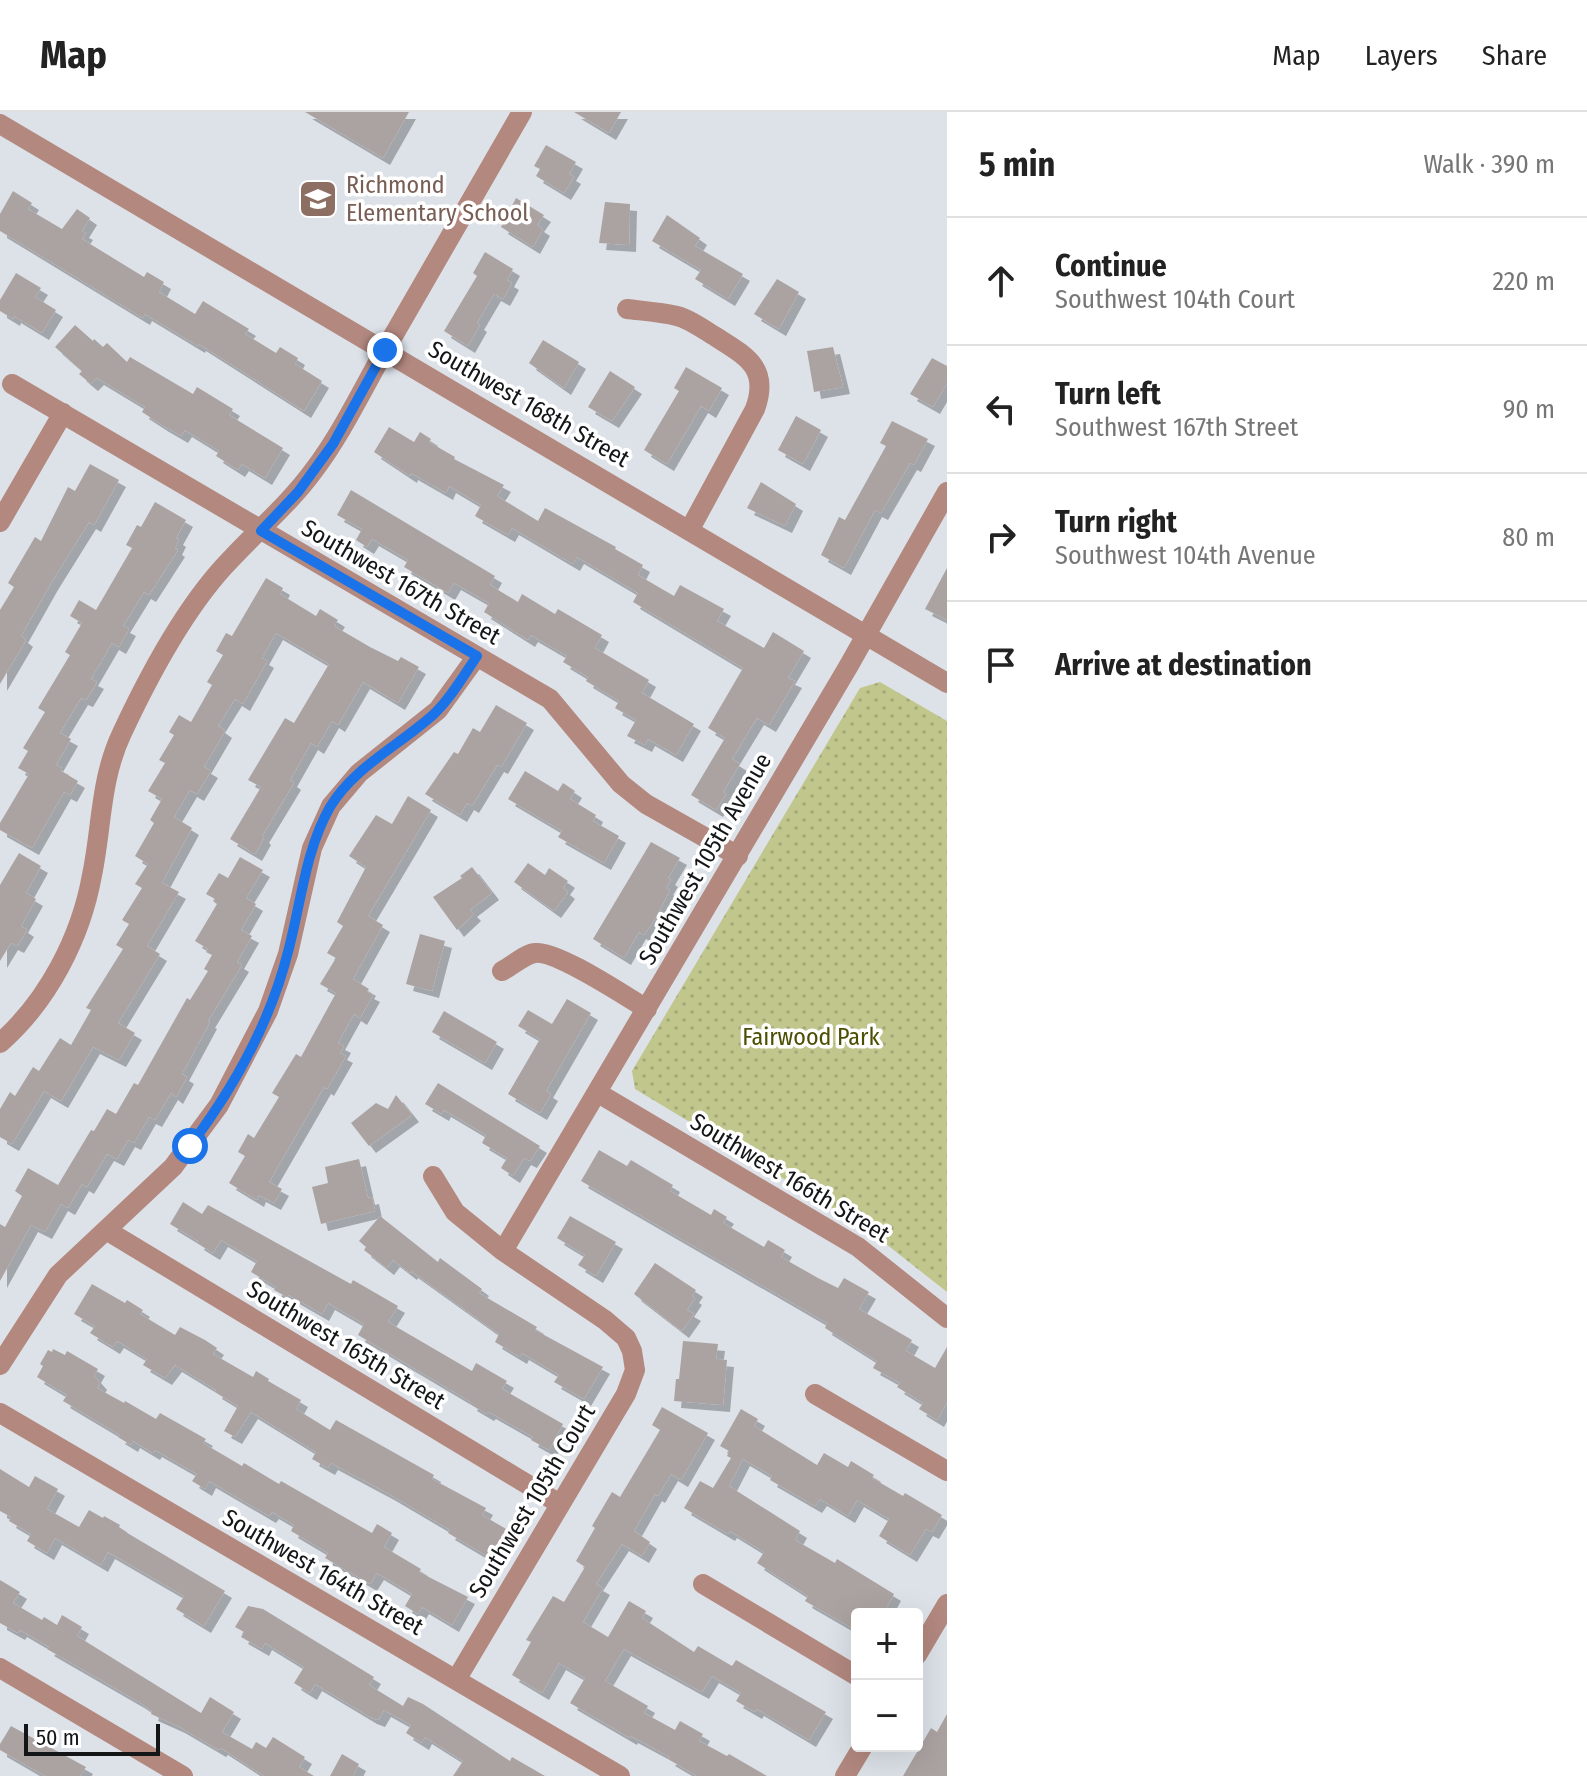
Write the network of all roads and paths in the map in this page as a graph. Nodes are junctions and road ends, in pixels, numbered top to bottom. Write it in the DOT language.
graph roads {
  1 [pos="522,112"];
  2 [pos="0,124"];
  3 [pos="627,309"];
  4 [pos="385,350"];
  5 [pos="12,384"];
  6 [pos="63,413"];
  7 [pos="947,492"];
  8 [pos="0,522"];
  9 [pos="690,529"];
  10 [pos="261,531"];
  11 [pos="866,636"];
  12 [pos="477,656"];
  13 [pos="947,683"];
  14 [pos="738,856"];
  15 [pos="502,971"];
  16 [pos="647,1009"];
  17 [pos="0,1043"];
  18 [pos="598,1093"];
  19 [pos="433,1176"];
  20 [pos="106,1230"];
  21 [pos="503,1251"];
  22 [pos="947,1318"];
  23 [pos="0,1365"];
  24 [pos="815,1394"];
  25 [pos="0,1413"];
  26 [pos="947,1471"];
  27 [pos="560,1504"];
  28 [pos="703,1584"];
  29 [pos="947,1604"];
  30 [pos="923,1645"];
  31 [pos="0,1668"];
  32 [pos="851,1672"];
  33 [pos="456,1680"];
  34 [pos="859,1752"];
  35 [pos="183,1776"];
  36 [pos="620,1776"];
  37 [pos="845,1776"];
  1 -- 4 [label="street"];
  2 -- 4 [label="street, Southwest 168th Street"];
  3 -- 9 [label="street"];
  4 -- 9 [label="street, Southwest 168th Street"];
  4 -- 10 [label="street"];
  5 -- 6 [label="street, Southwest 167th Street"];
  6 -- 8 [label="street"];
  6 -- 10 [label="street, Southwest 167th Street"];
  7 -- 11 [label="street, Southwest 105th Avenue"];
  9 -- 11 [label="street, Southwest 168th Street"];
  10 -- 12 [label="street, Southwest 167th Street"];
  10 -- 17 [label="street"];
  11 -- 13 [label="street, Southwest 168th Street"];
  11 -- 14 [label="street, Southwest 105th Avenue"];
  12 -- 14 [label="street, Southwest 167th Street"];
  12 -- 20 [label="street"];
  14 -- 16 [label="street, Southwest 105th Avenue"];
  15 -- 16 [label="street"];
  16 -- 18 [label="street, Southwest 105th Avenue"];
  18 -- 21 [label="street, Southwest 105th Avenue"];
  18 -- 22 [label="street, Southwest 166th Street"];
  19 -- 21 [label="street"];
  20 -- 23 [label="street"];
  20 -- 27 [label="street, Southwest 165th Street"];
  21 -- 27 [label="street, Southwest 105th Court"];
  24 -- 26 [label="street"];
  25 -- 33 [label="street, Southwest 164th Street"];
  27 -- 33 [label="street, Southwest 105th Court"];
  28 -- 32 [label="street"];
  29 -- 30 [label="street"];
  31 -- 35 [label="street"];
  33 -- 36 [label="street, Southwest 164th Street"];
  34 -- 37 [label="street"];
}
